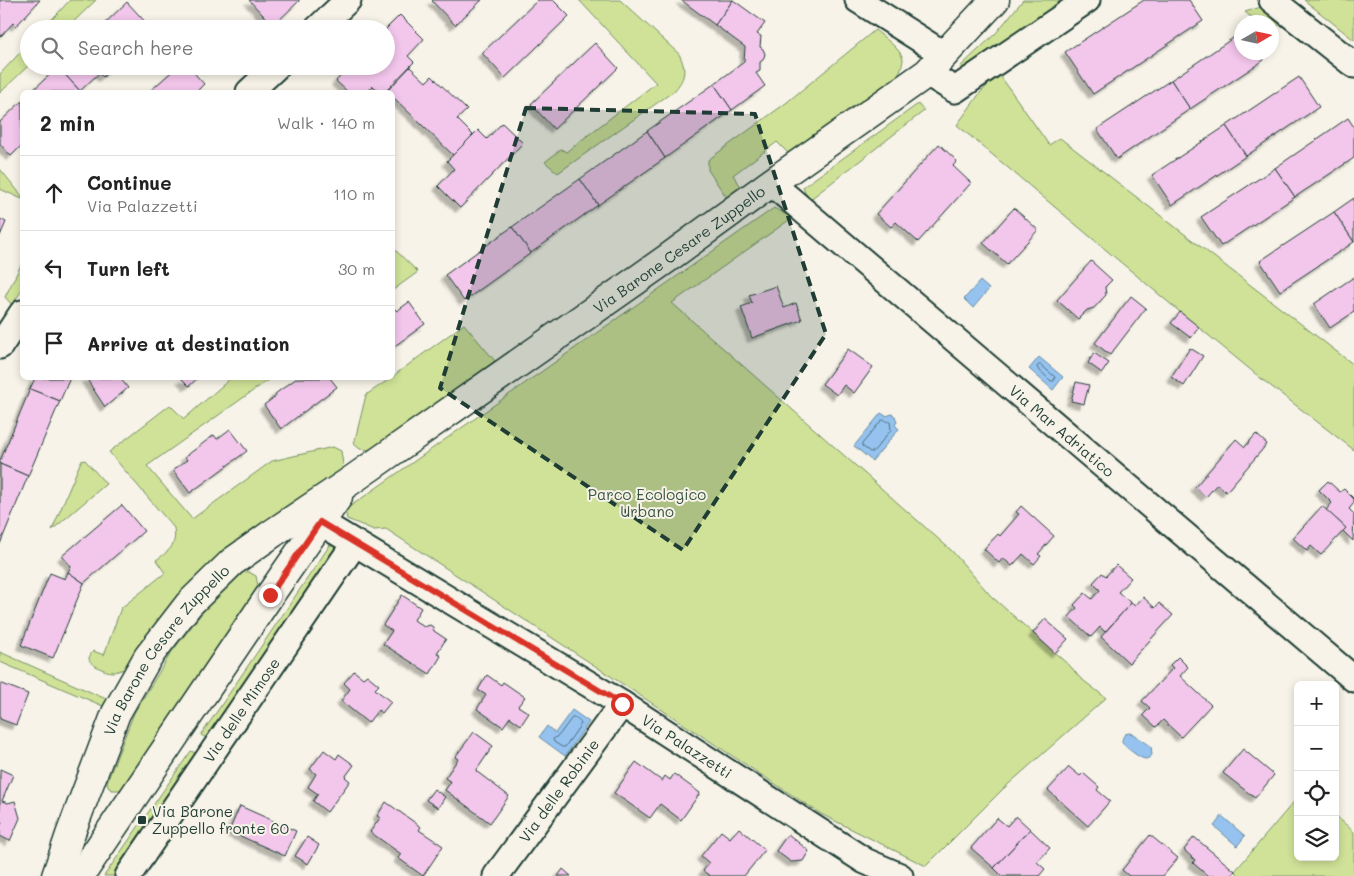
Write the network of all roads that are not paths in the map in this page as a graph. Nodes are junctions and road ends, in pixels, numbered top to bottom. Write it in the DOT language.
graph roads {
  1 [pos="348,0"];
  2 [pos="858,0"];
  3 [pos="994,0"];
  4 [pos="1087,0"];
  5 [pos="1272,0"];
  6 [pos="327,20"];
  7 [pos="936,64"];
  8 [pos="1354,65"];
  9 [pos="267,75"];
  10 [pos="251,90"];
  11 [pos="771,183"];
  12 [pos="20,317"];
  13 [pos="0,346"];
  14 [pos="349,482"];
  15 [pos="320,522"];
  16 [pos="355,543"];
  17 [pos="1354,679"];
  18 [pos="622,704"];
  19 [pos="860,869"];
  20 [pos="56,876"];
  21 [pos="80,876"];
  22 [pos="128,876"];
  23 [pos="496,876"];
  24 [pos="900,876"];
  1 -- 6 [label="street"];
  2 -- 7 [label="street"];
  3 -- 7 [label="main road, Via Barone Cesare Zuppello"];
  4 -- 7 [label="street"];
  5 -- 8 [label="street"];
  7 -- 11 [label="main road, Via Barone Cesare Zuppello"];
  9 -- 10 [label="street"];
  11 -- 14 [label="main road, Via Barone Cesare Zuppello"];
  11 -- 17 [label="street, Via Mar Adriatico"];
  12 -- 13 [label="street"];
  14 -- 15 [label="main road, Via Barone Cesare Zuppello"];
  14 -- 20 [label="main road, Via Barone Cesare Zuppello"];
  15 -- 16 [label="street, Via Palazzetti"];
  15 -- 21 [label="main road, Via Barone Cesare Zuppello"];
  16 -- 18 [label="street, Via Palazzetti"];
  16 -- 22 [label="street, Via delle Mimose"];
  18 -- 19 [label="street, Via Palazzetti"];
  18 -- 23 [label="street, Via delle Robinie"];
  19 -- 24 [label="street, Via Palazzetti"];
}
